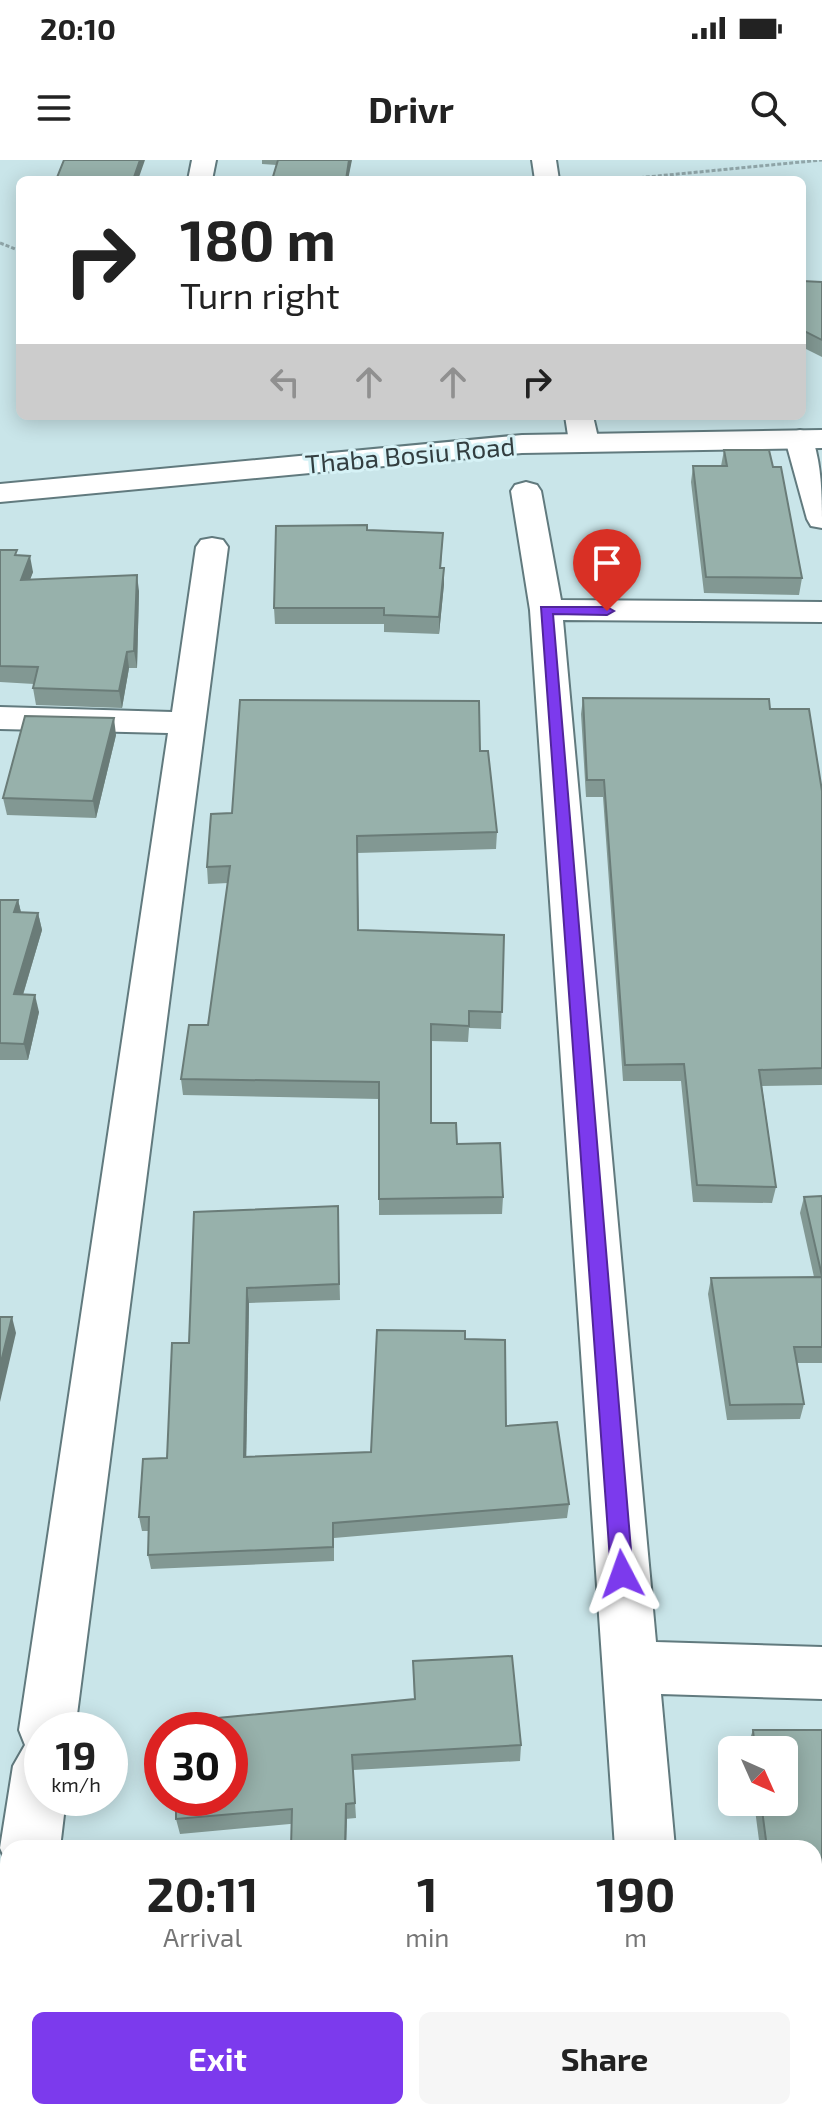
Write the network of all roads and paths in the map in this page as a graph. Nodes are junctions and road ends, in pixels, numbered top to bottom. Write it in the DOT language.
graph roads {
  1 [pos="822,160"];
  2 [pos="657,176"];
  3 [pos="582,429"];
  4 [pos="811,439"];
  5 [pos="526,491"];
  6 [pos="0,493"];
  7 [pos="822,519"];
  8 [pos="212,547"];
  9 [pos="546,610"];
  10 [pos="822,612"];
  11 [pos="0,718"];
  12 [pos="188,723"];
  13 [pos="629,1667"];
  14 [pos="822,1673"];
  15 [pos="50,1712"];
  16 [pos="35,1816"];
  17 [pos="31,1840"];
  18 [pos="644,1840"];
  1 -- 2 [label="path"];
  3 -- 4 [label="street, Thaba Bosiu Road"];
  3 -- 6 [label="street, Thaba Bosiu Road"];
  4 -- 7 [label="street"];
  5 -- 9 [label="street"];
  8 -- 12 [label="street"];
  9 -- 10 [label="street"];
  9 -- 13 [label="street"];
  11 -- 12 [label="street"];
  12 -- 15 [label="street"];
  13 -- 14 [label="street"];
  13 -- 18 [label="street"];
  16 -- 17 [label="street"];
}
